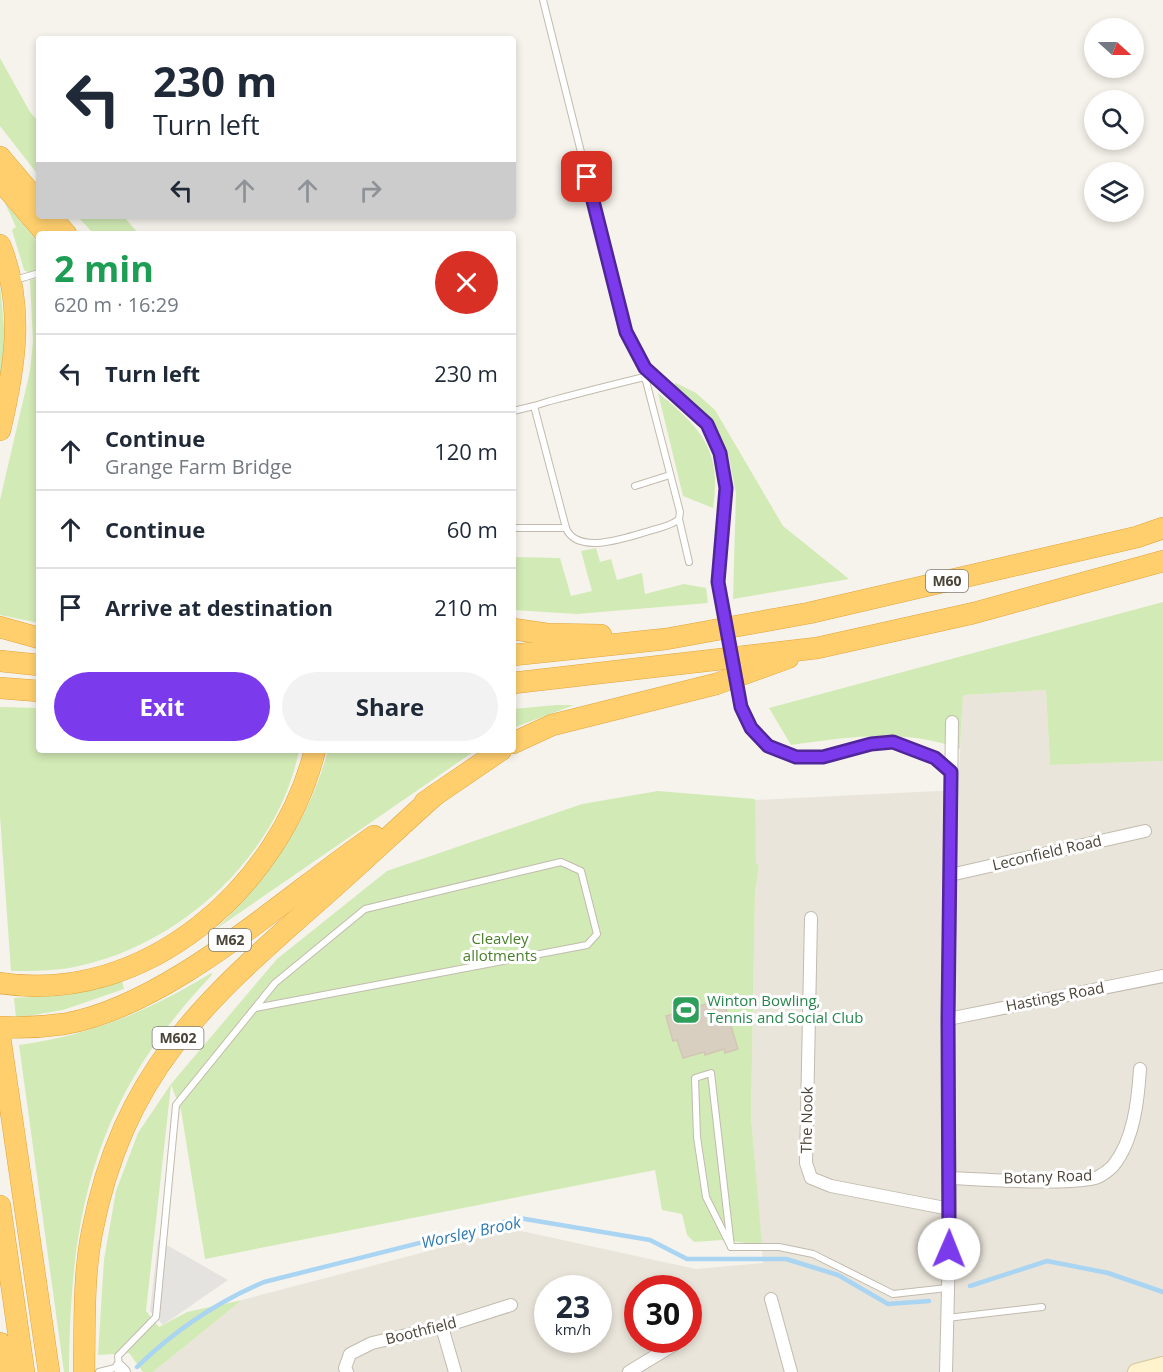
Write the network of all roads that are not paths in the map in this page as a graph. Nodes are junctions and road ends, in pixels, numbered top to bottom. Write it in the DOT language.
graph roads {
  1 [pos="543,0"];
  2 [pos="2,167"];
  3 [pos="36,200"];
  4 [pos="36,219"];
  5 [pos="54,219"];
  6 [pos="64,231"];
  7 [pos="0,245"];
  8 [pos="36,274"];
  9 [pos="12,280"];
  10 [pos="653,375"];
  11 [pos="645,377"];
  12 [pos="534,406"];
  13 [pos="516,410"];
  14 [pos="0,430"];
  15 [pos="670,475"];
  16 [pos="634,486"];
  17 [pos="679,519"];
  18 [pos="516,528"];
  19 [pos="566,528"];
  20 [pos="1163,528"];
  21 [pos="1163,561"];
  22 [pos="689,562"];
  23 [pos="757,622"];
  24 [pos="0,627"];
  25 [pos="516,629"];
  26 [pos="36,637"];
  27 [pos="817,648"];
  28 [pos="516,655"];
  29 [pos="0,661"];
  30 [pos="36,665"];
  31 [pos="516,683"];
  32 [pos="0,688"];
  33 [pos="36,691"];
  34 [pos="951,722"];
  35 [pos="516,742"];
  36 [pos="314,753"];
  37 [pos="497,753"];
  38 [pos="951,772"];
  39 [pos="435,795"];
  40 [pos="1145,831"];
  41 [pos="950,875"];
  42 [pos="810,918"];
  43 [pos="1163,976"];
  44 [pos="0,983"];
  45 [pos="255,1008"];
  46 [pos="948,1019"];
  47 [pos="0,1027"];
  48 [pos="1,1045"];
  49 [pos="1140,1069"];
  50 [pos="949,1178"];
  51 [pos="0,1206"];
  52 [pos="950,1209"];
  53 [pos="731,1246"];
  54 [pos="948,1288"];
  55 [pos="771,1299"];
  56 [pos="511,1305"];
  57 [pos="1042,1307"];
  58 [pos="947,1318"];
  59 [pos="442,1327"];
  60 [pos="0,1343"];
  61 [pos="660,1353"];
  62 [pos="1163,1365"];
  63 [pos="121,1369"];
  64 [pos="7,1372"];
  65 [pos="24,1372"];
  66 [pos="49,1372"];
  67 [pos="84,1372"];
  68 [pos="99,1372"];
  69 [pos="347,1372"];
  70 [pos="455,1372"];
  71 [pos="629,1372"];
  72 [pos="791,1372"];
  73 [pos="946,1372"];
  74 [pos="1136,1372"];
  1 -- 10 [label="lane"];
  2 -- 3 [label="highway"];
  2 -- 4 [label="highway"];
  5 -- 6 [label="highway"];
  7 -- 9 [label="highway"];
  8 -- 9 [label="lane"];
  9 -- 14 [label="highway"];
  10 -- 11 [label="lane"];
  10 -- 38 [label="lane, bridge"];
  11 -- 12 [label="lane"];
  11 -- 15 [label="lane"];
  12 -- 13 [label="lane"];
  12 -- 19 [label="lane"];
  15 -- 16 [label="lane"];
  15 -- 17 [label="lane"];
  17 -- 19 [label="lane"];
  17 -- 22 [label="lane"];
  18 -- 19 [label="lane"];
  20 -- 23 [label="highway, M60"];
  21 -- 27 [label="highway, M60"];
  23 -- 25 [label="highway, M60"];
  23 -- 28 [label="highway, M60"];
  24 -- 26 [label="highway"];
  27 -- 31 [label="highway, M60"];
  27 -- 35 [label="highway, M60"];
  29 -- 30 [label="highway"];
  32 -- 33 [label="highway"];
  34 -- 38 [label="street"];
  36 -- 44 [label="highway"];
  37 -- 39 [label="highway"];
  38 -- 41 [label="street"];
  39 -- 47 [label="highway, M62"];
  39 -- 67 [label="highway, M602"];
  40 -- 41 [label="street, Leconfield Road"];
  41 -- 46 [label="street"];
  42 -- 52 [label="street, The Nook"];
  43 -- 46 [label="street, Hastings Road"];
  45 -- 45 [label="lane"];
  45 -- 63 [label="lane"];
  46 -- 50 [label="street"];
  48 -- 66 [label="highway"];
  49 -- 50 [label="street, Botany Road"];
  50 -- 52 [label="street"];
  51 -- 65 [label="highway"];
  52 -- 54 [label="street"];
  53 -- 53 [label="lane"];
  53 -- 54 [label="lane"];
  54 -- 58 [label="street"];
  55 -- 72 [label="street"];
  56 -- 59 [label="street, Boothfield"];
  57 -- 58 [label="lane"];
  58 -- 73 [label="street"];
  59 -- 69 [label="street, Boothfield"];
  59 -- 70 [label="street"];
  60 -- 64 [label="highway"];
  61 -- 71 [label="street"];
  62 -- 74 [label="main road"];
  63 -- 68 [label="lane"];
}
